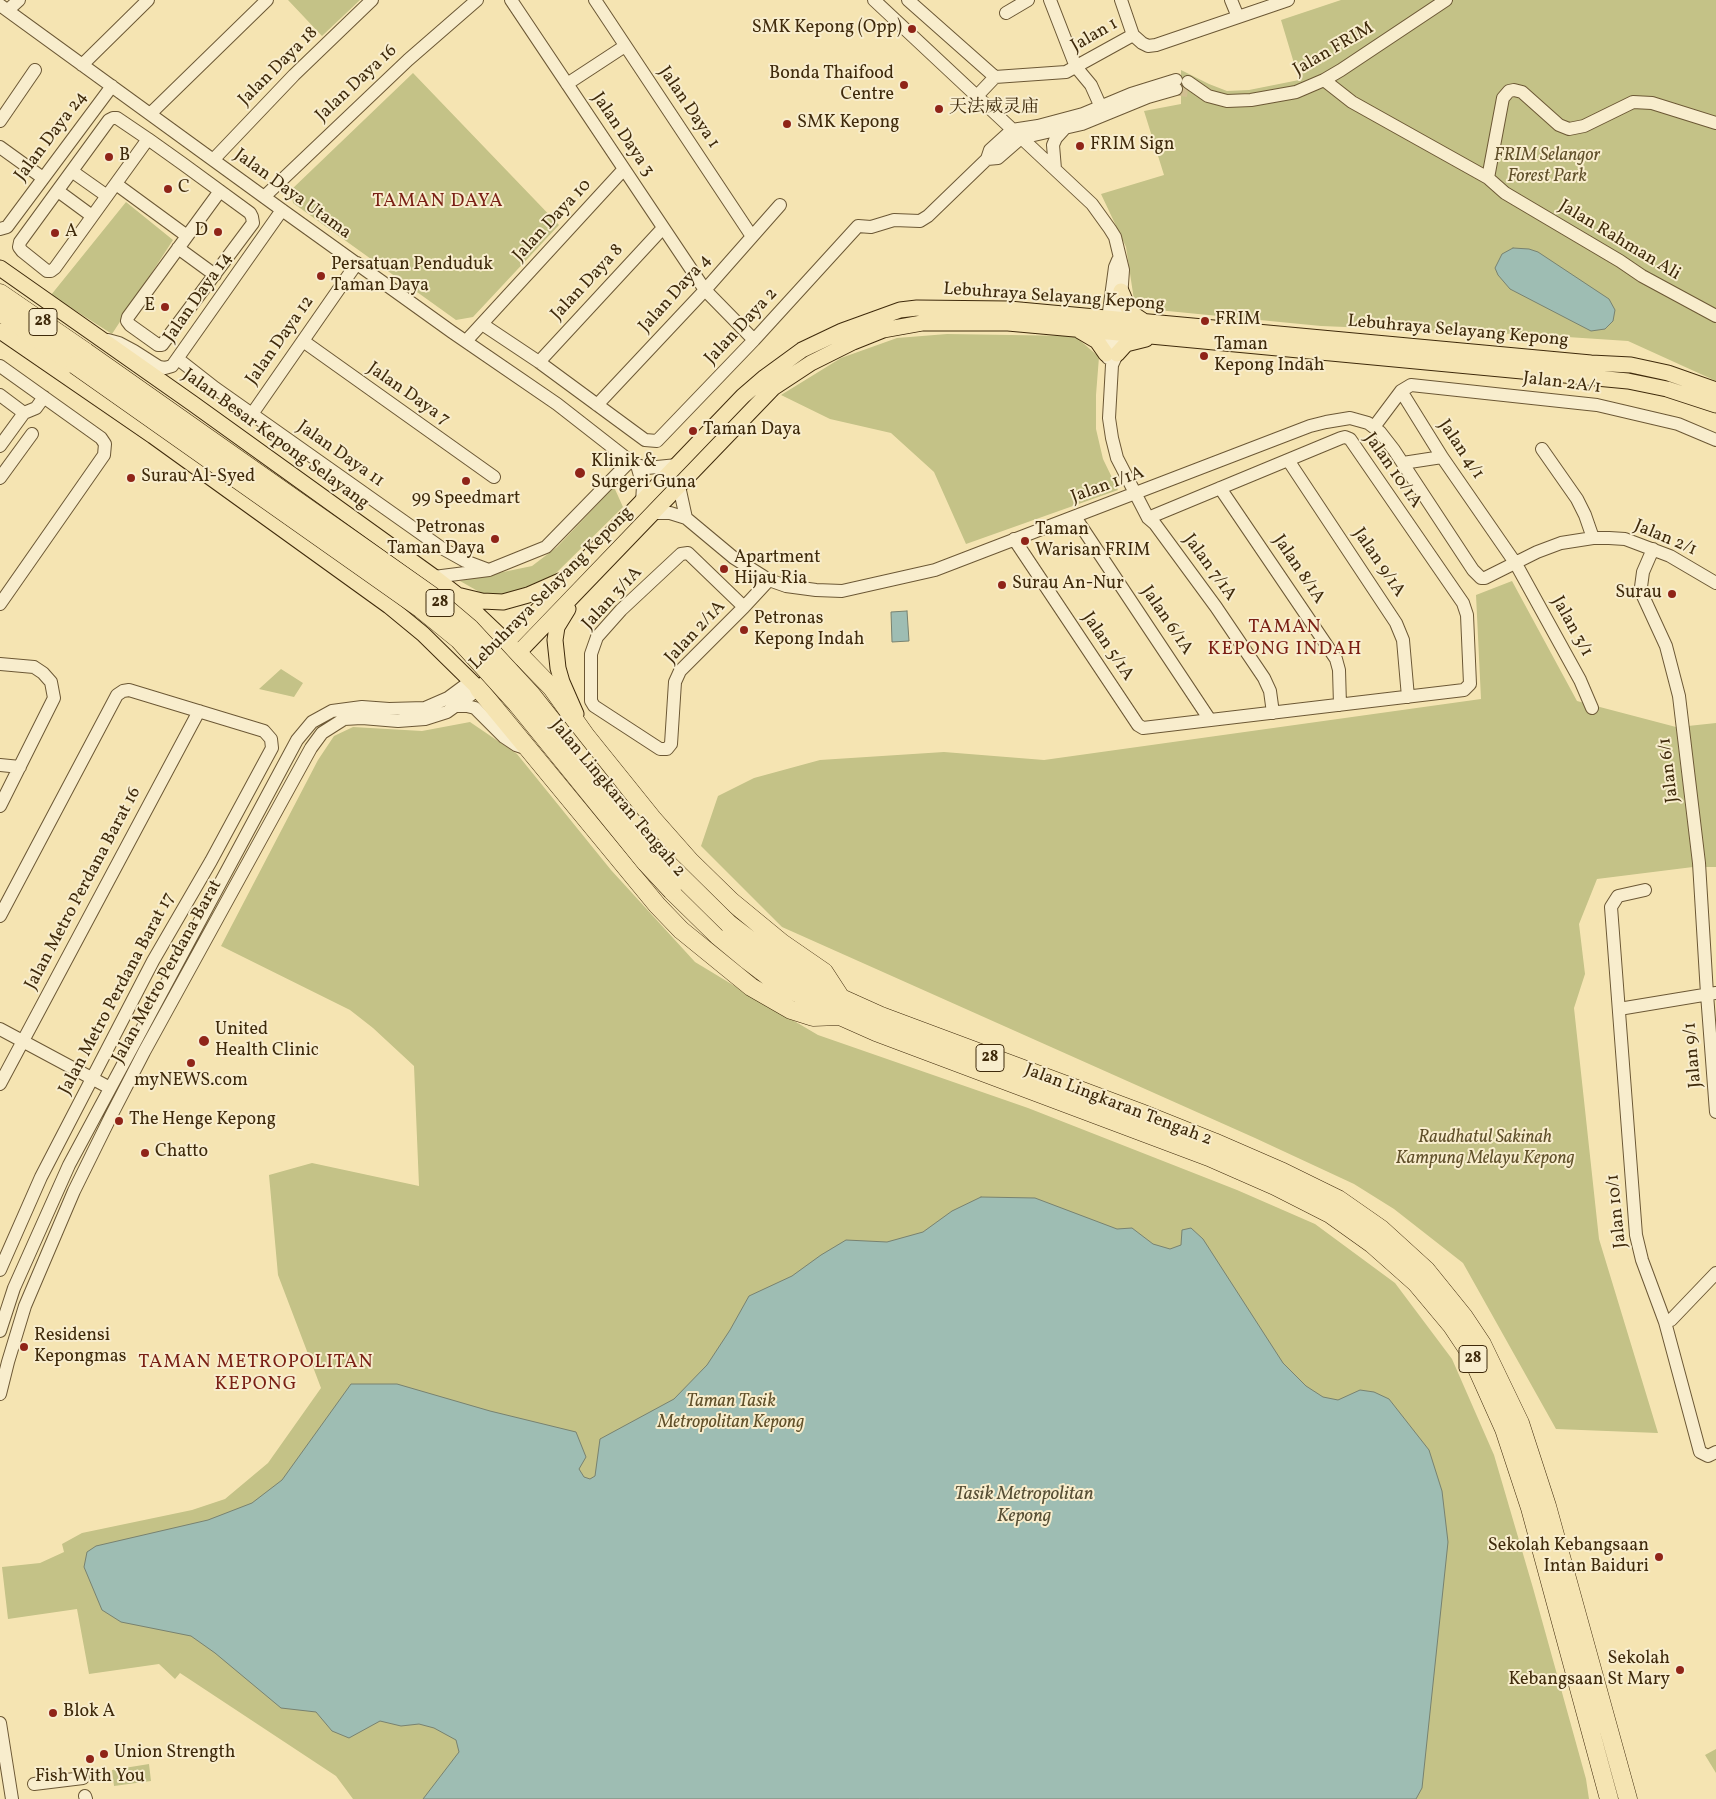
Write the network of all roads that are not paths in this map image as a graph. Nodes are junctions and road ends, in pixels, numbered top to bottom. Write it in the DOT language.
graph roads {
  1 [pos="19,0"];
  2 [pos="148,0"];
  3 [pos="267,0"];
  4 [pos="372,0"];
  5 [pos="476,0"];
  6 [pos="511,0"];
  7 [pos="594,0"];
  8 [pos="874,0"];
  9 [pos="908,0"];
  10 [pos="1028,0"];
  11 [pos="1050,0"];
  12 [pos="1121,0"];
  13 [pos="1231,0"];
  14 [pos="1288,0"];
  15 [pos="1446,0"];
  16 [pos="4,8"];
  17 [pos="1006,13"];
  18 [pos="1238,17"];
  19 [pos="1133,34"];
  20 [pos="625,46"];
  21 [pos="82,65"];
  22 [pos="1076,67"];
  23 [pos="35,70"];
  24 [pos="995,77"];
  25 [pos="1324,80"];
  26 [pos="567,84"];
  27 [pos="112,86"];
  28 [pos="976,97"];
  29 [pos="1103,111"];
  30 [pos="150,114"];
  31 [pos="0,120"];
  32 [pos="1716,123"];
  33 [pos="1066,127"];
  34 [pos="1017,134"];
  35 [pos="148,139"];
  36 [pos="0,147"];
  37 [pos="195,147"];
  38 [pos="213,160"];
  39 [pos="183,164"];
  40 [pos="624,169"];
  41 [pos="1054,170"];
  42 [pos="73,172"];
  43 [pos="43,178"];
  44 [pos="1488,178"];
  45 [pos="116,184"];
  46 [pos="58,191"];
  47 [pos="220,191"];
  48 [pos="107,196"];
  49 [pos="265,196"];
  50 [pos="780,205"];
  51 [pos="282,210"];
  52 [pos="92,216"];
  53 [pos="663,228"];
  54 [pos="0,230"];
  55 [pos="751,235"];
  56 [pos="187,236"];
  57 [pos="178,248"];
  58 [pos="1119,255"];
  59 [pos="357,263"];
  60 [pos="0,268"];
  61 [pos="215,274"];
  62 [pos="704,290"];
  63 [pos="1121,291"];
  64 [pos="0,293"];
  65 [pos="0,312"];
  66 [pos="1716,316"];
  67 [pos="1146,322"];
  68 [pos="482,324"];
  69 [pos="1113,326"];
  70 [pos="1077,329"];
  71 [pos="0,331"];
  72 [pos="1157,337"];
  73 [pos="100,339"];
  74 [pos="467,340"];
  75 [pos="754,340"];
  76 [pos="303,341"];
  77 [pos="81,358"];
  78 [pos="1112,358"];
  79 [pos="178,359"];
  80 [pos="539,362"];
  81 [pos="0,366"];
  82 [pos="1716,390"];
  83 [pos="1401,391"];
  84 [pos="0,395"];
  85 [pos="44,397"];
  86 [pos="597,405"];
  87 [pos="1716,406"];
  88 [pos="24,412"];
  89 [pos="252,414"];
  90 [pos="1374,427"];
  91 [pos="32,434"];
  92 [pos="1716,440"];
  93 [pos="0,446"];
  94 [pos="1542,449"];
  95 [pos="1442,457"];
  96 [pos="1288,460"];
  97 [pos="633,463"];
  98 [pos="1403,463"];
  99 [pos="677,465"];
  100 [pos="494,477"];
  101 [pos="0,478"];
  102 [pos="679,486"];
  103 [pos="1220,488"];
  104 [pos="1136,494"];
  105 [pos="642,502"];
  106 [pos="653,513"];
  107 [pos="1075,517"];
  108 [pos="686,518"];
  109 [pos="1153,519"];
  110 [pos="1593,538"];
  111 [pos="1014,539"];
  112 [pos="1653,549"];
  113 [pos="1516,564"];
  114 [pos="489,570"];
  115 [pos="569,576"];
  116 [pos="434,577"];
  117 [pos="1485,578"];
  118 [pos="769,580"];
  119 [pos="1716,583"];
  120 [pos="581,586"];
  121 [pos="460,599"];
  122 [pos="0,604"];
  123 [pos="744,607"];
  124 [pos="422,634"];
  125 [pos="512,648"];
  126 [pos="0,664"];
  127 [pos="475,685"];
  128 [pos="552,688"];
  129 [pos="1408,697"];
  130 [pos="1340,705"];
  131 [pos="456,706"];
  132 [pos="1592,708"];
  133 [pos="199,711"];
  134 [pos="1273,713"];
  135 [pos="1210,720"];
  136 [pos="312,722"];
  137 [pos="514,730"];
  138 [pos="322,733"];
  139 [pos="586,736"];
  140 [pos="530,749"];
  141 [pos="667,749"];
  142 [pos="0,765"];
  143 [pos="20,767"];
  144 [pos="0,806"];
  145 [pos="1646,890"];
  146 [pos="0,916"];
  147 [pos="724,930"];
  148 [pos="1711,994"];
  149 [pos="841,998"];
  150 [pos="1619,1009"];
  151 [pos="840,1016"];
  152 [pos="0,1029"];
  153 [pos="23,1040"];
  154 [pos="93,1078"];
  155 [pos="0,1084"];
  156 [pos="110,1088"];
  157 [pos="1716,1112"];
  158 [pos="0,1270"];
  159 [pos="1716,1273"];
  160 [pos="1665,1322"];
  161 [pos="0,1331"];
  162 [pos="0,1394"];
  163 [pos="1712,1454"];
  164 [pos="0,1723"];
  165 [pos="83,1778"];
  166 [pos="34,1784"];
  167 [pos="12,1799"];
  168 [pos="1609,1799"];
  169 [pos="1628,1799"];
  1 -- 16 [label="street"];
  2 -- 21 [label="street"];
  3 -- 30 [label="street"];
  4 -- 38 [label="street, Jalan Daya 18"];
  5 -- 49 [label="street, Jalan Daya 16"];
  6 -- 26 [label="street, Jalan Daya 3"];
  7 -- 20 [label="street, Jalan Daya 1"];
  8 -- 28 [label="street"];
  9 -- 24 [label="street"];
  10 -- 17 [label="street"];
  11 -- 22 [label="street"];
  12 -- 19 [label="street"];
  13 -- 18 [label="street"];
  14 -- 18 [label="street, Jalan 1"];
  15 -- 25 [label="street, Jalan FRIM"];
  16 -- 21 [label="street, Jalan Daya Utama"];
  18 -- 19 [label="street, Jalan 1"];
  19 -- 22 [label="street, Jalan 1"];
  20 -- 26 [label="street"];
  20 -- 55 [label="street, Jalan Daya 1"];
  21 -- 27 [label="street, Jalan Daya Utama"];
  22 -- 24 [label="street, Jalan 1"];
  22 -- 29 [label="street"];
  23 -- 31 [label="street"];
  24 -- 28 [label="street"];
  25 -- 29 [label="street, Jalan FRIM"];
  25 -- 44 [label="street, Jalan Rahman Ali"];
  26 -- 40 [label="street, Jalan Daya 3"];
  27 -- 30 [label="street, Jalan Daya Utama"];
  27 -- 43 [label="street, Jalan Daya 24"];
  28 -- 34 [label="street"];
  29 -- 33 [label="street, Jalan FRIM"];
  29 -- 34 [label="street, Jalan FRIM"];
  30 -- 37 [label="street, Jalan Daya Utama"];
  32 -- 44 [label="street"];
  33 -- 34 [label="street, Jalan FRIM"];
  33 -- 41 [label="street"];
  34 -- 41 [label="street"];
  34 -- 75 [label="street, Jalan Daya 2"];
  35 -- 39 [label="street"];
  35 -- 42 [label="street"];
  35 -- 45 [label="street"];
  36 -- 43 [label="street"];
  37 -- 38 [label="street, Jalan Daya Utama"];
  37 -- 39 [label="street"];
  38 -- 49 [label="street, Jalan Daya Utama"];
  39 -- 47 [label="street"];
  40 -- 53 [label="street, Jalan Daya 3"];
  40 -- 68 [label="street, Jalan Daya 10"];
  41 -- 58 [label="street"];
  42 -- 46 [label="street"];
  42 -- 48 [label="street"];
  43 -- 54 [label="street, Jalan Daya 24"];
  44 -- 66 [label="street, Jalan Rahman Ali"];
  45 -- 48 [label="street"];
  45 -- 56 [label="street"];
  46 -- 52 [label="street"];
  46 -- 52 [label="street"];
  47 -- 56 [label="street"];
  47 -- 61 [label="street"];
  48 -- 52 [label="street"];
  49 -- 51 [label="street, Jalan Daya Utama"];
  50 -- 55 [label="street, Jalan Daya 4"];
  51 -- 59 [label="street, Jalan Daya Utama"];
  51 -- 79 [label="street, Jalan Daya 14"];
  53 -- 62 [label="street, Jalan Daya 3"];
  53 -- 80 [label="street, Jalan Daya 8"];
  55 -- 62 [label="street, Jalan Daya 4"];
  56 -- 57 [label="street"];
  57 -- 61 [label="street"];
  57 -- 61 [label="street"];
  58 -- 63 [label="street"];
  58 -- 69 [label="street"];
  59 -- 74 [label="street, Jalan Daya Utama"];
  59 -- 76 [label="street, Jalan Daya 12"];
  60 -- 73 [label="main road, Jalan Besar Kepong Selayang"];
  62 -- 75 [label="street, Jalan Daya 3"];
  62 -- 86 [label="street, Jalan Daya 4"];
  63 -- 67 [label="main road"];
  63 -- 69 [label="street"];
  64 -- 77 [label="highway, Jalan Lingkaran Tengah 2 / 28"];
  65 -- 77 [label="highway, Jalan Lingkaran Tengah 2 / 28"];
  67 -- 69 [label="main road, Lebuhraya Selayang Kepong"];
  67 -- 82 [label="main road, Lebuhraya Selayang Kepong"];
  68 -- 74 [label="street, Jalan Daya 10"];
  68 -- 80 [label="street"];
  69 -- 70 [label="main road, Lebuhraya Selayang Kepong"];
  69 -- 72 [label="main road, Lebuhraya Selayang Kepong"];
  69 -- 78 [label="street, Jalan 7/1A"];
  69 -- 99 [label="main road, Lebuhraya Selayang Kepong"];
  70 -- 78 [label="main road"];
  70 -- 102 [label="main road, Lebuhraya Selayang Kepong"];
  71 -- 124 [label="main road"];
  72 -- 78 [label="main road"];
  72 -- 87 [label="main road, Lebuhraya Selayang Kepong"];
  73 -- 79 [label="street, Jalan Daya 14"];
  73 -- 116 [label="main road, Jalan Besar Kepong Selayang"];
  74 -- 97 [label="street, Jalan Daya Utama"];
  75 -- 86 [label="street, Jalan Daya 2"];
  76 -- 89 [label="street, Jalan Daya 12"];
  76 -- 100 [label="street, Jalan Daya 7"];
  77 -- 147 [label="highway, Jalan Lingkaran Tengah 2 / 28, bridge"];
  78 -- 104 [label="street, Jalan 7/1A"];
  79 -- 89 [label="street, Jalan Daya 11"];
  80 -- 86 [label="street"];
  81 -- 85 [label="street"];
  83 -- 90 [label="street"];
  83 -- 92 [label="street, Jalan 2A/1"];
  83 -- 95 [label="street, Jalan 4/1"];
  84 -- 88 [label="street"];
  85 -- 88 [label="street"];
  85 -- 122 [label="street"];
  88 -- 93 [label="street"];
  89 -- 114 [label="street, Jalan Daya 11"];
  90 -- 98 [label="street, Jalan 1/1A"];
  90 -- 104 [label="street, Jalan 1/1A"];
  91 -- 101 [label="street"];
  94 -- 110 [label="street"];
  95 -- 98 [label="street"];
  95 -- 113 [label="street, Jalan 4/1"];
  96 -- 103 [label="street, Jalan 10/1A"];
  96 -- 129 [label="street, Jalan 9/1A"];
  96 -- 129 [label="street, Jalan 10/1A"];
  97 -- 99 [label="street"];
  97 -- 105 [label="street"];
  97 -- 114 [label="street"];
  98 -- 117 [label="street, Jalan 1/1A"];
  99 -- 105 [label="main road, Lebuhraya Selayang Kepong"];
  102 -- 106 [label="main road, Lebuhraya Selayang Kepong"];
  102 -- 108 [label="street"];
  103 -- 109 [label="street, Jalan 10/1A"];
  103 -- 130 [label="street, Jalan 8/1A"];
  104 -- 107 [label="street, Jalan 1/1A"];
  104 -- 109 [label="street, Jalan 7/1A"];
  105 -- 115 [label="main road, Lebuhraya Selayang Kepong"];
  106 -- 108 [label="street, Jalan 1/1A"];
  106 -- 120 [label="main road, Lebuhraya Selayang Kepong"];
  107 -- 111 [label="street, Jalan 1/1A"];
  107 -- 135 [label="street, Jalan 6/1A"];
  108 -- 118 [label="street, Jalan 1/1A"];
  109 -- 134 [label="street, Jalan 7/1A"];
  110 -- 112 [label="street, Jalan 2/1"];
  110 -- 113 [label="street, Jalan 2/1"];
  111 -- 118 [label="street, Jalan 1/1A"];
  111 -- 135 [label="street, Jalan 5/1A"];
  112 -- 119 [label="street, Jalan 2/1"];
  112 -- 148 [label="street, Jalan 6/1"];
  113 -- 117 [label="street, Jalan 2/1"];
  113 -- 132 [label="street, Jalan 3/1"];
  114 -- 116 [label="street"];
  115 -- 121 [label="main road"];
  115 -- 125 [label="main road, Lebuhraya Selayang Kepong"];
  116 -- 121 [label="main road, Jalan Besar Kepong Selayang"];
  118 -- 123 [label="street, Jalan 2/1A"];
  120 -- 125 [label="main road, Lebuhraya Selayang Kepong"];
  120 -- 139 [label="main road"];
  121 -- 124 [label="main road"];
  121 -- 125 [label="main road, Jalan Besar Kepong Selayang"];
  123 -- 141 [label="street, Jalan 2/1A"];
  123 -- 141 [label="street, Jalan 3/1A"];
  124 -- 127 [label="main road"];
  125 -- 127 [label="main road, Lebuhraya Selayang Kepong"];
  125 -- 128 [label="highway"];
  126 -- 143 [label="street"];
  127 -- 131 [label="street, Jalan Metro Perdana Barat"];
  127 -- 136 [label="street, Jalan Metro Perdana Barat"];
  127 -- 137 [label="highway"];
  128 -- 137 [label="highway"];
  128 -- 139 [label="highway"];
  129 -- 130 [label="street"];
  130 -- 134 [label="street"];
  131 -- 138 [label="street, Jalan Metro Perdana Barat"];
  131 -- 140 [label="street"];
  133 -- 146 [label="street"];
  133 -- 153 [label="street, Jalan Metro Perdana Barat 16"];
  133 -- 154 [label="street, Jalan Metro Perdana Barat 17"];
  134 -- 135 [label="street"];
  136 -- 138 [label="street"];
  136 -- 156 [label="street, Jalan Metro Perdana Barat"];
  137 -- 140 [label="highway"];
  138 -- 162 [label="street, Jalan Metro Perdana Barat"];
  139 -- 149 [label="highway"];
  140 -- 151 [label="highway"];
  142 -- 143 [label="street"];
  143 -- 144 [label="street"];
  145 -- 150 [label="street"];
  147 -- 149 [label="highway, Jalan Lingkaran Tengah 2 / 28"];
  147 -- 151 [label="highway, Jalan Lingkaran Tengah 2 / 28"];
  148 -- 150 [label="street"];
  148 -- 157 [label="street, Jalan 9/1"];
  149 -- 169 [label="highway, Jalan Lingkaran Tengah 2 / 28"];
  150 -- 160 [label="street, Jalan 10/1"];
  151 -- 168 [label="highway, Jalan Lingkaran Tengah 2 / 28"];
  152 -- 153 [label="street"];
  153 -- 154 [label="street"];
  153 -- 155 [label="street, Jalan Metro Perdana Barat 16"];
  154 -- 156 [label="street"];
  154 -- 158 [label="street, Jalan Metro Perdana Barat 17"];
  156 -- 161 [label="street, Jalan Metro Perdana Barat"];
  159 -- 160 [label="street"];
  160 -- 163 [label="street, Jalan 10/1"];
  164 -- 167 [label="street"];
  165 -- 166 [label="street"];
}
